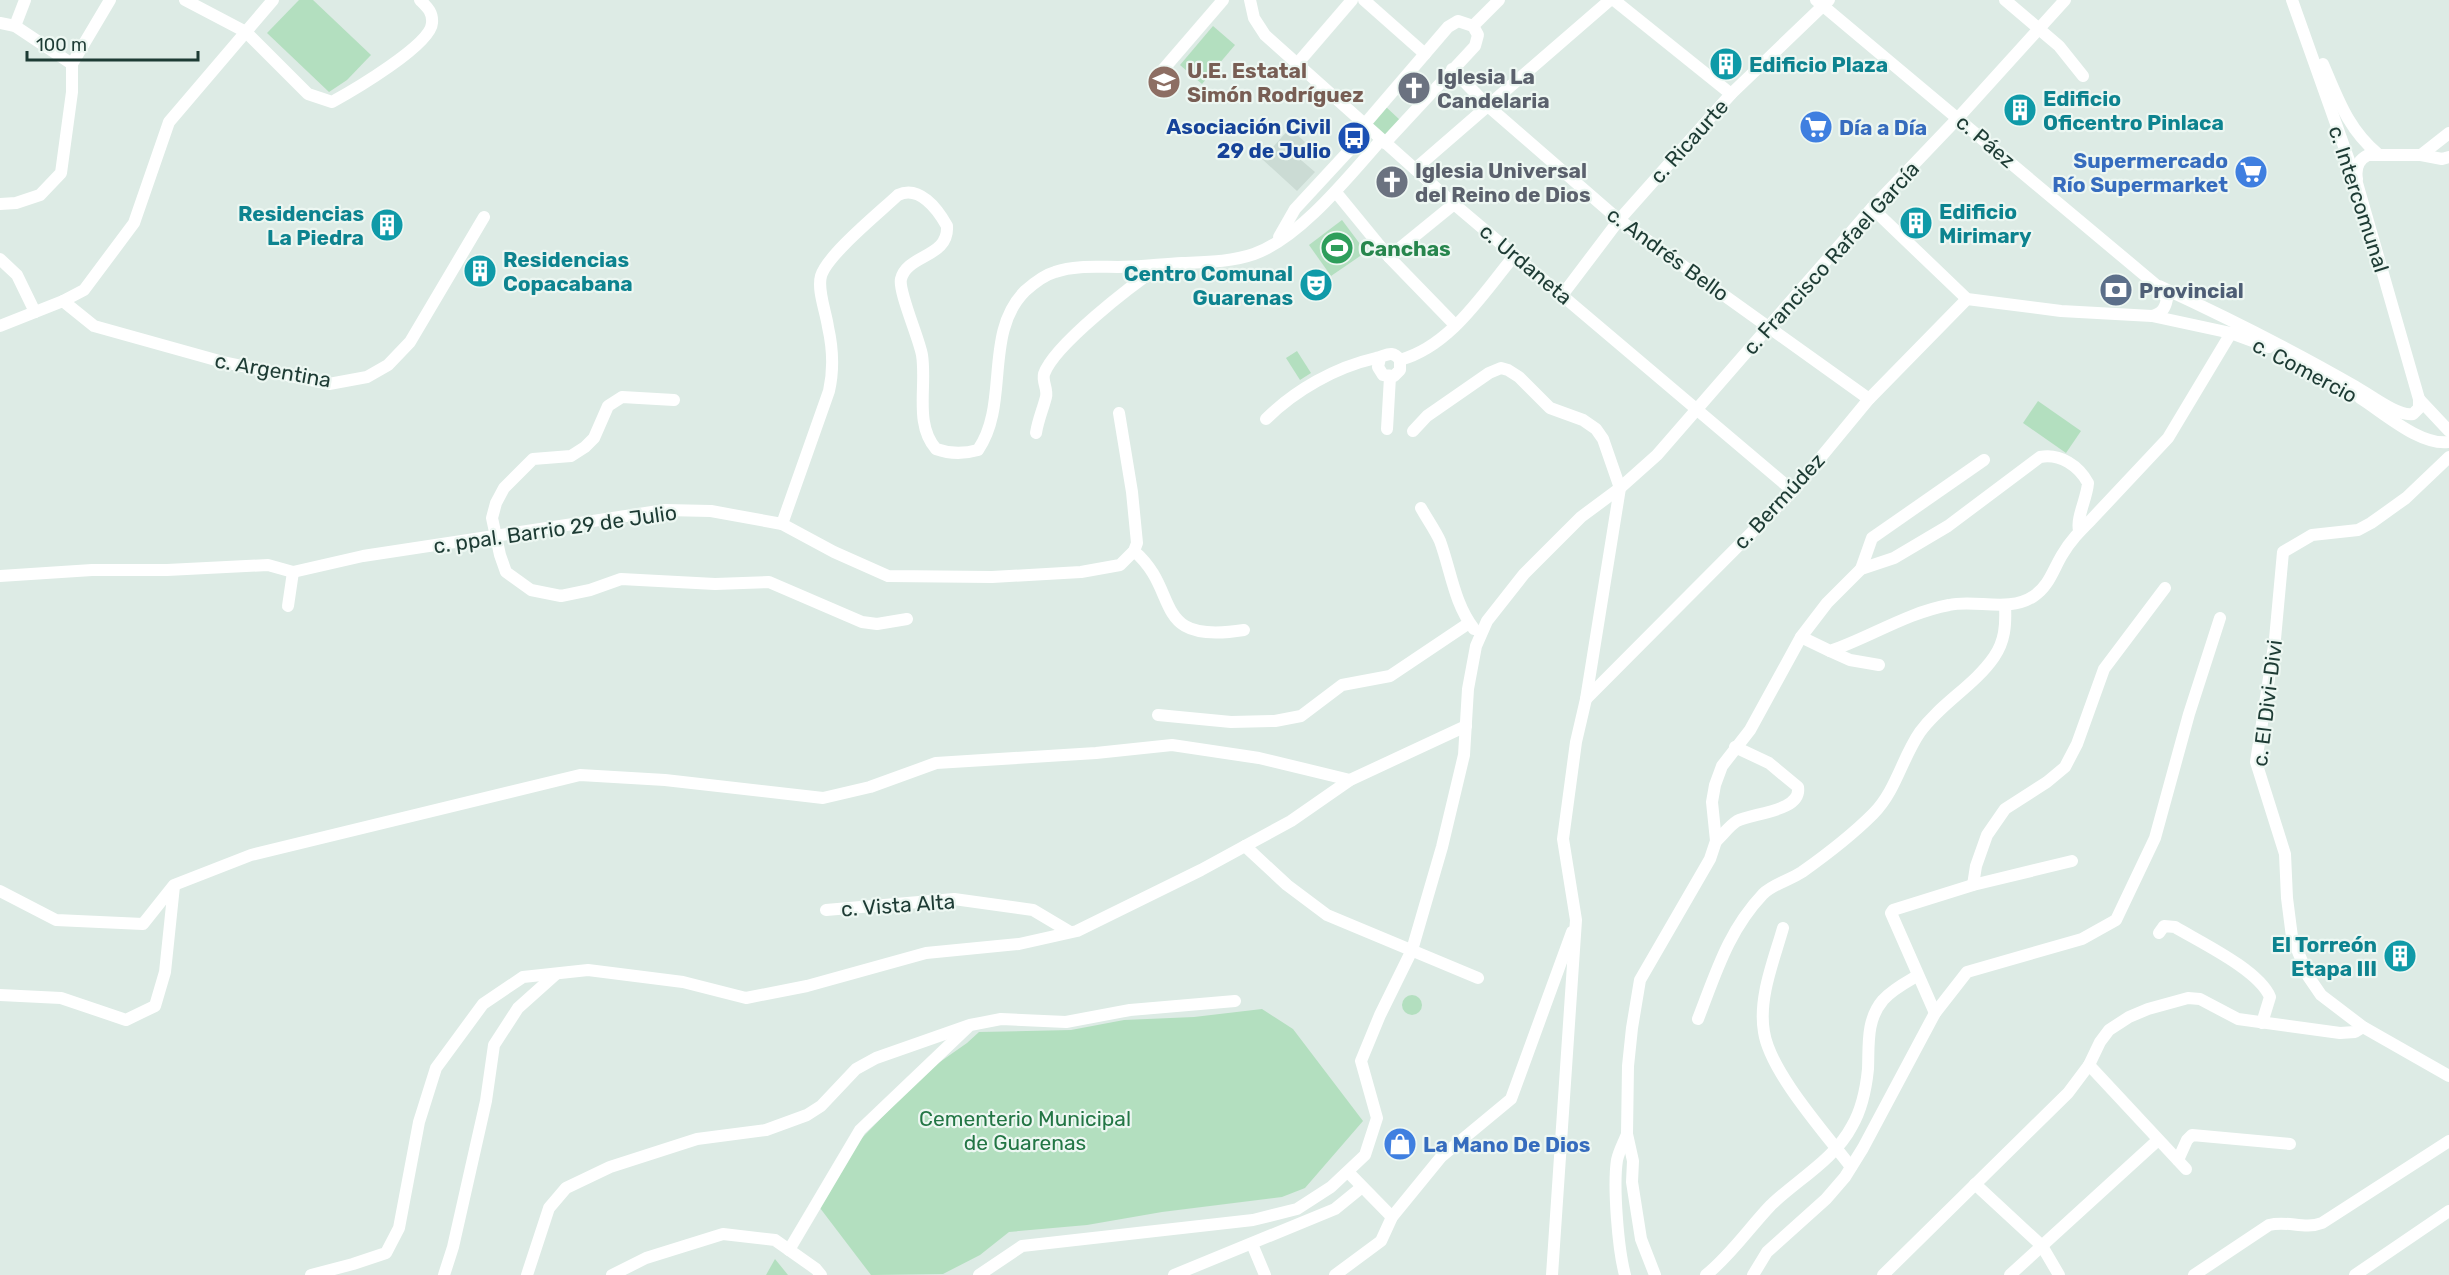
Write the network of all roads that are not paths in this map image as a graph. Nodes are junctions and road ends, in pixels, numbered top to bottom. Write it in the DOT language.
graph roads {
  1 [pos="25,0"];
  2 [pos="110,0"];
  3 [pos="185,0"];
  4 [pos="273,0"];
  5 [pos="420,0"];
  6 [pos="1223,0"];
  7 [pos="1250,0"];
  8 [pos="1352,0"];
  9 [pos="1365,0"];
  10 [pos="1499,0"];
  11 [pos="1612,0"];
  12 [pos="2005,0"];
  13 [pos="2066,0"];
  14 [pos="2292,0"];
  15 [pos="2299,0"];
  16 [pos="1822,2"];
  17 [pos="0,23"];
  18 [pos="15,26"];
  19 [pos="1473,26"];
  20 [pos="2039,30"];
  21 [pos="246,32"];
  22 [pos="1425,54"];
  23 [pos="72,64"];
  24 [pos="1297,64"];
  25 [pos="1452,69"];
  26 [pos="1161,72"];
  27 [pos="2083,76"];
  28 [pos="1731,94"];
  29 [pos="1489,107"];
  30 [pos="1958,118"];
  31 [pos="1366,127"];
  32 [pos="2448,135"];
  33 [pos="1383,142"];
  34 [pos="2378,154"];
  35 [pos="2421,155"];
  36 [pos="2447,160"];
  37 [pos="1415,169"];
  38 [pos="2357,183"];
  39 [pos="1339,196"];
  40 [pos="0,204"];
  41 [pos="1454,204"];
  42 [pos="1872,208"];
  43 [pos="484,217"];
  44 [pos="1619,220"];
  45 [pos="1275,243"];
  46 [pos="1515,255"];
  47 [pos="1389,257"];
  48 [pos="0,259"];
  49 [pos="1160,266"];
  50 [pos="2155,284"];
  51 [pos="1563,294"];
  52 [pos="1967,299"];
  53 [pos="63,301"];
  54 [pos="35,312"];
  55 [pos="2152,316"];
  56 [pos="1455,325"];
  57 [pos="0,326"];
  58 [pos="1767,327"];
  59 [pos="2231,333"];
  60 [pos="1380,358"];
  61 [pos="1400,360"];
  62 [pos="1390,377"];
  63 [pos="1869,399"];
  64 [pos="2419,399"];
  65 [pos="674,400"];
  66 [pos="1699,409"];
  67 [pos="1119,413"];
  68 [pos="2408,415"];
  69 [pos="2392,418"];
  70 [pos="1266,419"];
  71 [pos="1387,429"];
  72 [pos="1413,431"];
  73 [pos="2449,431"];
  74 [pos="1036,433"];
  75 [pos="2449,442"];
  76 [pos="2449,457"];
  77 [pos="1984,460"];
  78 [pos="1620,488"];
  79 [pos="1793,491"];
  80 [pos="1421,508"];
  81 [pos="782,524"];
  82 [pos="2079,530"];
  83 [pos="496,537"];
  84 [pos="1134,551"];
  85 [pos="1861,570"];
  86 [pos="293,572"];
  87 [pos="0,576"];
  88 [pos="2165,588"];
  89 [pos="2005,605"];
  90 [pos="288,606"];
  91 [pos="2220,618"];
  92 [pos="907,619"];
  93 [pos="1469,623"];
  94 [pos="1244,630"];
  95 [pos="1480,637"];
  96 [pos="1801,637"];
  97 [pos="1830,651"];
  98 [pos="1879,665"];
  99 [pos="1586,699"];
  100 [pos="1158,715"];
  101 [pos="1466,726"];
  102 [pos="1736,747"];
  103 [pos="1350,780"];
  104 [pos="1713,812"];
  105 [pos="1738,821"];
  106 [pos="1716,841"];
  107 [pos="1245,846"];
  108 [pos="2072,861"];
  109 [pos="174,885"];
  110 [pos="1973,885"];
  111 [pos="0,891"];
  112 [pos="826,910"];
  113 [pos="1576,920"];
  114 [pos="1783,928"];
  115 [pos="1070,932"];
  116 [pos="2159,933"];
  117 [pos="1412,950"];
  118 [pos="556,974"];
  119 [pos="1917,976"];
  120 [pos="1479,978"];
  121 [pos="0,995"];
  122 [pos="1235,1001"];
  123 [pos="1935,1013"];
  124 [pos="1698,1018"];
  125 [pos="2262,1023"];
  126 [pos="970,1025"];
  127 [pos="2363,1027"];
  128 [pos="2089,1065"];
  129 [pos="2449,1076"];
  130 [pos="1627,1134"];
  131 [pos="2158,1140"];
  132 [pos="2449,1141"];
  133 [pos="2290,1144"];
  134 [pos="1837,1148"];
  135 [pos="1851,1167"];
  136 [pos="1347,1172"];
  137 [pos="1975,1184"];
  138 [pos="1362,1187"];
  139 [pos="2448,1215"];
  140 [pos="1392,1217"];
  141 [pos="1252,1244"];
  142 [pos="2043,1246"];
  143 [pos="789,1250"];
  144 [pos="311,1275"];
  145 [pos="444,1275"];
  146 [pos="527,1275"];
  147 [pos="612,1275"];
  148 [pos="821,1275"];
  149 [pos="979,1275"];
  150 [pos="1174,1275"];
  151 [pos="1264,1275"];
  152 [pos="1335,1275"];
  153 [pos="1552,1275"];
  154 [pos="1625,1275"];
  155 [pos="1655,1275"];
  156 [pos="1706,1275"];
  157 [pos="1753,1275"];
  158 [pos="1883,1275"];
  159 [pos="2010,1275"];
  160 [pos="2059,1275"];
  161 [pos="2194,1275"];
  162 [pos="2355,1275"];
  1 -- 18 [label="street"];
  2 -- 23 [label="street"];
  3 -- 21 [label="street"];
  4 -- 21 [label="street"];
  5 -- 21 [label="street"];
  6 -- 26 [label="street"];
  7 -- 24 [label="street, c. Urdaneta"];
  8 -- 24 [label="street"];
  9 -- 22 [label="street"];
  10 -- 19 [label="street"];
  11 -- 28 [label="street"];
  11 -- 29 [label="street"];
  12 -- 20 [label="street"];
  13 -- 20 [label="street, c. Francisco Rafael García"];
  14 -- 38 [label="street, c. Intercomunal"];
  15 -- 34 [label="street, c. Intercomunal"];
  16 -- 28 [label="street, c. Ricaurte"];
  16 -- 30 [label="street, c. Páez"];
  17 -- 18 [label="street"];
  18 -- 23 [label="street"];
  19 -- 22 [label="street"];
  19 -- 25 [label="street"];
  20 -- 27 [label="street"];
  20 -- 30 [label="street, c. Francisco Rafael García"];
  21 -- 53 [label="street"];
  22 -- 31 [label="street"];
  23 -- 40 [label="street"];
  24 -- 31 [label="street, c. Urdaneta"];
  25 -- 29 [label="street, c. Andrés Bello"];
  25 -- 33 [label="street"];
  28 -- 44 [label="street, c. Ricaurte"];
  29 -- 37 [label="street"];
  29 -- 44 [label="street, c. Andrés Bello"];
  30 -- 42 [label="street, c. Francisco Rafael García"];
  30 -- 50 [label="street, c. Páez"];
  31 -- 33 [label="street, c. Urdaneta"];
  31 -- 45 [label="street"];
  32 -- 35 [label="street"];
  33 -- 37 [label="street, c. Urdaneta"];
  33 -- 45 [label="street"];
  34 -- 35 [label="street"];
  34 -- 38 [label="street"];
  35 -- 36 [label="street"];
  37 -- 41 [label="street, c. Urdaneta"];
  38 -- 64 [label="street, c. Intercomunal"];
  39 -- 47 [label="street"];
  41 -- 46 [label="street, c. Urdaneta"];
  41 -- 47 [label="street"];
  42 -- 52 [label="street"];
  42 -- 58 [label="street, c. Francisco Rafael García"];
  43 -- 53 [label="street, c. Argentina"];
  44 -- 51 [label="street, c. Ricaurte"];
  44 -- 58 [label="street, c. Andrés Bello"];
  45 -- 49 [label="street"];
  46 -- 51 [label="street, c. Urdaneta"];
  46 -- 56 [label="street"];
  47 -- 56 [label="street"];
  48 -- 54 [label="street"];
  49 -- 74 [label="street"];
  49 -- 81 [label="street"];
  50 -- 55 [label="street"];
  50 -- 68 [label="street, c. Páez"];
  51 -- 66 [label="street, c. Urdaneta"];
  52 -- 55 [label="street, c. Comercio"];
  52 -- 63 [label="street, c. Bermúdez"];
  53 -- 54 [label="street"];
  54 -- 57 [label="street"];
  55 -- 59 [label="street, c. Comercio"];
  56 -- 61 [label="street"];
  58 -- 63 [label="street, c. Andrés Bello"];
  58 -- 66 [label="street, c. Francisco Rafael García"];
  59 -- 69 [label="street, c. Comercio"];
  59 -- 82 [label="street"];
  60 -- 61 [label="street"];
  60 -- 62 [label="street"];
  60 -- 70 [label="street"];
  61 -- 62 [label="street"];
  62 -- 71 [label="street"];
  63 -- 79 [label="street, c. Bermúdez"];
  64 -- 68 [label="street"];
  64 -- 73 [label="street"];
  65 -- 83 [label="street"];
  66 -- 78 [label="street, c. Francisco Rafael García"];
  66 -- 79 [label="street, c. Urdaneta"];
  67 -- 84 [label="street"];
  68 -- 69 [label="street"];
  69 -- 75 [label="street, c. Comercio"];
  72 -- 78 [label="street"];
  76 -- 127 [label="street, c. El Divi-Divi"];
  77 -- 85 [label="street"];
  78 -- 95 [label="street, c. Francisco Rafael García"];
  78 -- 99 [label="street"];
  79 -- 99 [label="street, c. Bermúdez"];
  80 -- 93 [label="street"];
  81 -- 83 [label="street, c. ppal. Barrio 29 de Julio"];
  81 -- 84 [label="street, c. ppal. Barrio 29 de Julio"];
  82 -- 85 [label="street"];
  82 -- 89 [label="street"];
  83 -- 86 [label="street, c. ppal. Barrio 29 de Julio"];
  83 -- 92 [label="street"];
  84 -- 94 [label="street"];
  85 -- 96 [label="street"];
  86 -- 87 [label="street, c. ppal. Barrio 29 de Julio"];
  86 -- 90 [label="street"];
  88 -- 110 [label="street"];
  89 -- 97 [label="street"];
  89 -- 124 [label="street"];
  91 -- 123 [label="street"];
  93 -- 95 [label="street"];
  93 -- 100 [label="street"];
  95 -- 101 [label="street, c. Francisco Rafael García"];
  96 -- 97 [label="street"];
  96 -- 102 [label="street"];
  97 -- 98 [label="street"];
  99 -- 113 [label="street"];
  101 -- 103 [label="street"];
  101 -- 117 [label="street, c. Francisco Rafael García"];
  102 -- 104 [label="street"];
  102 -- 105 [label="street"];
  103 -- 107 [label="street"];
  103 -- 109 [label="street"];
  104 -- 105 [label="street"];
  104 -- 106 [label="street"];
  105 -- 106 [label="street"];
  106 -- 130 [label="street"];
  107 -- 115 [label="street"];
  107 -- 117 [label="street"];
  108 -- 110 [label="street"];
  109 -- 111 [label="street"];
  109 -- 121 [label="street"];
  110 -- 119 [label="street"];
  112 -- 115 [label="street, c. Vista Alta"];
  113 -- 140 [label="street"];
  113 -- 153 [label="street"];
  114 -- 134 [label="street"];
  115 -- 118 [label="street"];
  116 -- 125 [label="street"];
  117 -- 120 [label="street"];
  117 -- 136 [label="street, c. Francisco Rafael García"];
  118 -- 144 [label="street"];
  118 -- 145 [label="street"];
  119 -- 123 [label="street"];
  119 -- 134 [label="street"];
  122 -- 126 [label="street"];
  123 -- 135 [label="street"];
  125 -- 127 [label="street"];
  125 -- 128 [label="street"];
  126 -- 143 [label="street"];
  126 -- 146 [label="street"];
  127 -- 129 [label="street, c. El Divi-Divi"];
  128 -- 131 [label="street"];
  128 -- 137 [label="street"];
  130 -- 154 [label="street"];
  130 -- 155 [label="street"];
  131 -- 133 [label="street"];
  131 -- 142 [label="street"];
  132 -- 161 [label="street"];
  134 -- 135 [label="street"];
  134 -- 156 [label="street"];
  135 -- 157 [label="street"];
  136 -- 138 [label="street"];
  136 -- 149 [label="street, c. Francisco Rafael García"];
  137 -- 142 [label="street"];
  137 -- 158 [label="street"];
  138 -- 140 [label="street"];
  138 -- 141 [label="street"];
  139 -- 162 [label="street"];
  140 -- 152 [label="street"];
  141 -- 150 [label="street"];
  141 -- 151 [label="street"];
  142 -- 159 [label="street"];
  142 -- 160 [label="street"];
  143 -- 147 [label="street"];
  143 -- 148 [label="street"];
}
